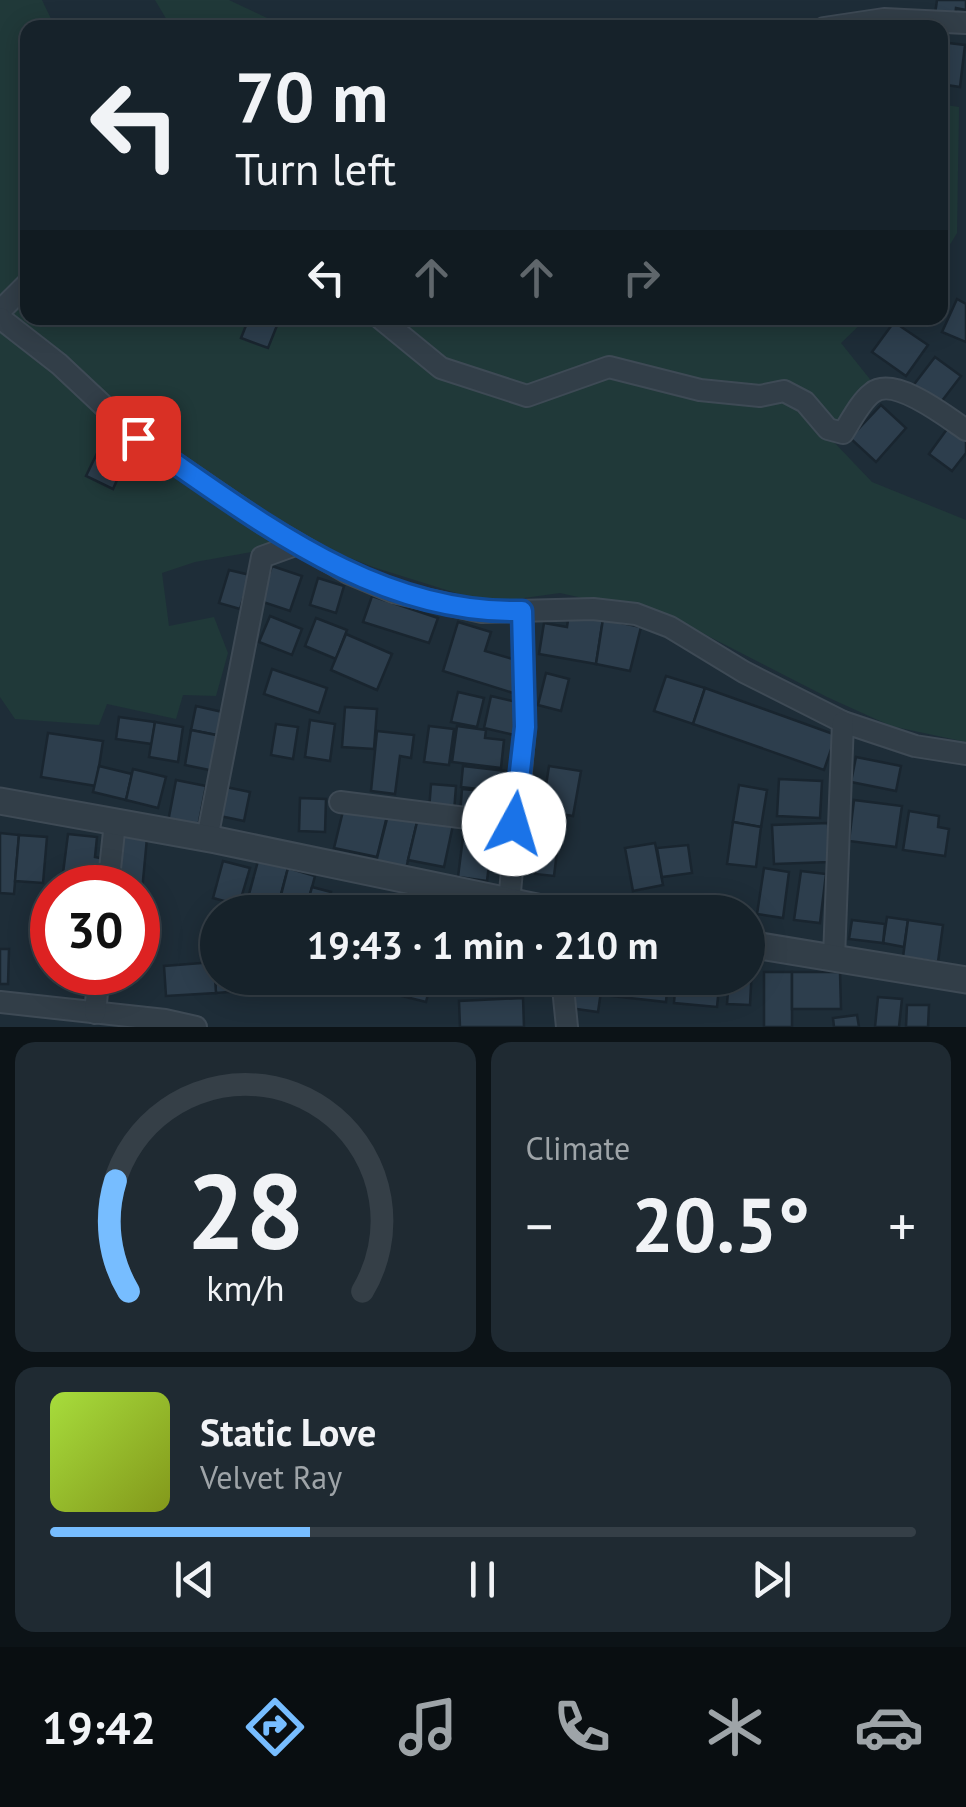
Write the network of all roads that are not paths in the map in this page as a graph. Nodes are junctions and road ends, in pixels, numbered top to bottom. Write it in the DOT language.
graph roads {
  1 [pos="872,20"];
  2 [pos="917,20"];
  3 [pos="20,292"];
  4 [pos="0,314"];
  5 [pos="389,325"];
  6 [pos="966,430"];
  7 [pos="298,544"];
  8 [pos="522,611"];
  9 [pos="843,722"];
  10 [pos="966,754"];
  11 [pos="0,801"];
  12 [pos="340,802"];
  13 [pos="115,822"];
  14 [pos="514,824"];
  15 [pos="206,838"];
  16 [pos="110,865"];
  17 [pos="472,895"];
  18 [pos="510,895"];
  19 [pos="765,947"];
  20 [pos="834,958"];
  21 [pos="966,980"];
  22 [pos="97,995"];
  23 [pos="564,995"];
  24 [pos="0,1002"];
  25 [pos="95,1012"];
  26 [pos="196,1027"];
  27 [pos="567,1027"];
  1 -- 2 [label="street"];
  3 -- 4 [label="street"];
  4 -- 7 [label="street"];
  5 -- 6 [label="street"];
  7 -- 8 [label="street"];
  7 -- 15 [label="street"];
  8 -- 9 [label="street"];
  8 -- 14 [label="street"];
  9 -- 10 [label="street"];
  9 -- 20 [label="street"];
  11 -- 13 [label="street"];
  12 -- 14 [label="street"];
  13 -- 15 [label="street"];
  13 -- 16 [label="street"];
  14 -- 18 [label="street"];
  15 -- 17 [label="street"];
  19 -- 20 [label="street"];
  20 -- 21 [label="street"];
  22 -- 25 [label="street"];
  23 -- 27 [label="street"];
  24 -- 25 [label="street"];
  25 -- 26 [label="street"];
}
